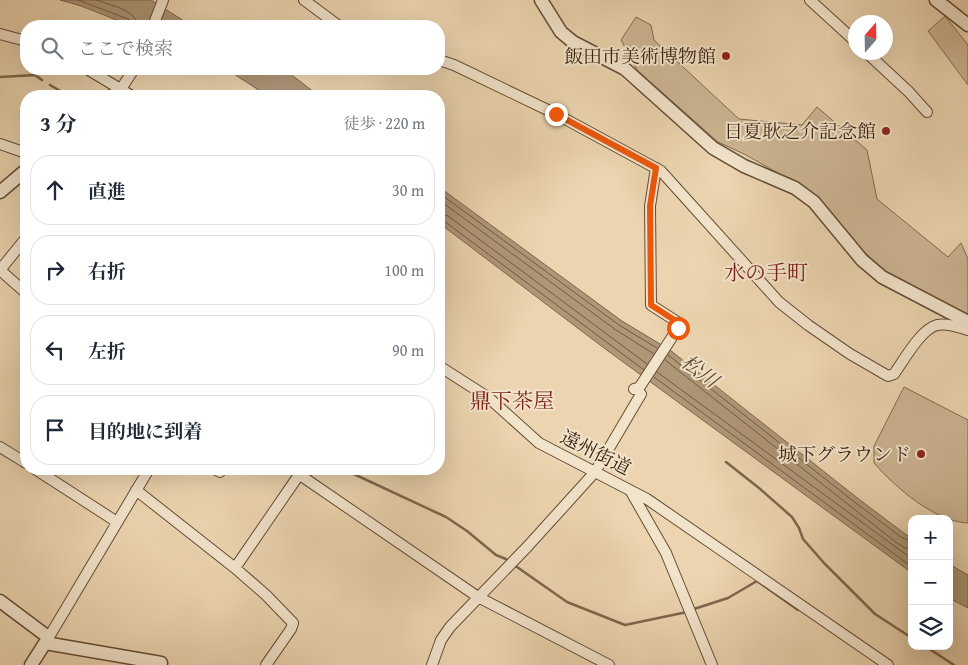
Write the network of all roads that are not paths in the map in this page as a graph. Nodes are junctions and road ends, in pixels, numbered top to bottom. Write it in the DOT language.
graph roads {
  1 [pos="163,0"];
  2 [pos="304,0"];
  3 [pos="541,0"];
  4 [pos="810,0"];
  5 [pos="936,0"];
  6 [pos="155,20"];
  7 [pos="332,20"];
  8 [pos="968,25"];
  9 [pos="0,34"];
  10 [pos="848,35"];
  11 [pos="20,39"];
  12 [pos="875,60"];
  13 [pos="445,62"];
  14 [pos="95,75"];
  15 [pos="131,75"];
  16 [pos="116,90"];
  17 [pos="124,90"];
  18 [pos="927,112"];
  19 [pos="1,146"];
  20 [pos="20,151"];
  21 [pos="656,168"];
  22 [pos="20,175"];
  23 [pos="0,192"];
  24 [pos="20,248"];
  25 [pos="0,270"];
  26 [pos="20,288"];
  27 [pos="968,322"];
  28 [pos="968,330"];
  29 [pos="445,370"];
  30 [pos="0,447"];
  31 [pos="20,459"];
  32 [pos="595,472"];
  33 [pos="45,475"];
  34 [pos="145,475"];
  35 [pos="300,475"];
  36 [pos="306,475"];
  37 [pos="136,490"];
  38 [pos="630,490"];
  39 [pos="117,522"];
  40 [pos="235,568"];
  41 [pos="478,597"];
  42 [pos="0,601"];
  43 [pos="47,640"];
  44 [pos="165,664"];
  45 [pos="31,665"];
  46 [pos="266,665"];
  47 [pos="432,665"];
  48 [pos="609,665"];
  49 [pos="712,665"];
  50 [pos="888,665"];
  1 -- 6 [label="street"];
  2 -- 7 [label="street"];
  3 -- 27 [label="street"];
  4 -- 10 [label="street"];
  5 -- 8 [label="street"];
  9 -- 11 [label="street"];
  12 -- 18 [label="street"];
  13 -- 21 [label="street"];
  14 -- 16 [label="street"];
  15 -- 17 [label="street"];
  19 -- 20 [label="street"];
  21 -- 28 [label="street"];
  21 -- 32 [label="street"];
  22 -- 23 [label="street"];
  24 -- 25 [label="street"];
  25 -- 26 [label="street"];
  29 -- 32 [label="street, 遠州街道"];
  30 -- 31 [label="street"];
  32 -- 38 [label="street, 遠州街道"];
  32 -- 41 [label="street"];
  33 -- 39 [label="street"];
  34 -- 37 [label="street"];
  35 -- 40 [label="street"];
  36 -- 41 [label="street"];
  37 -- 39 [label="street"];
  37 -- 40 [label="street"];
  38 -- 49 [label="street, 遠州街道"];
  38 -- 50 [label="street"];
  39 -- 43 [label="street"];
  40 -- 46 [label="street"];
  41 -- 47 [label="street"];
  41 -- 48 [label="street"];
  42 -- 43 [label="street"];
  43 -- 44 [label="street"];
  43 -- 45 [label="street"];
}
